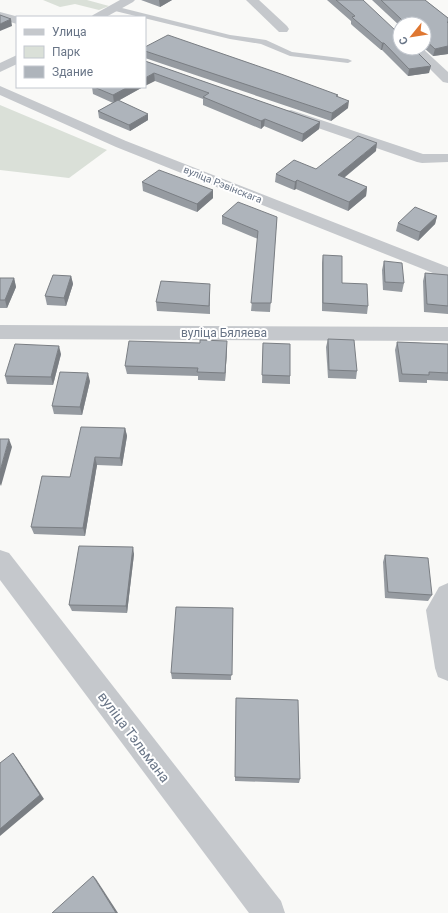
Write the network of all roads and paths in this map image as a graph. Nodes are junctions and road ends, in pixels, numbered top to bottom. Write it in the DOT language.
graph roads {
  1 [pos="129,0"];
  2 [pos="252,0"];
  3 [pos="114,8"];
  4 [pos="0,15"];
  5 [pos="99,16"];
  6 [pos="16,20"];
  7 [pos="283,28"];
  8 [pos="424,56"];
  9 [pos="16,60"];
  10 [pos="348,61"];
  11 [pos="0,68"];
  12 [pos="448,78"];
  13 [pos="0,90"];
  14 [pos="280,110"];
  15 [pos="448,158"];
  16 [pos="448,273"];
  17 [pos="0,332"];
  18 [pos="448,334"];
  19 [pos="0,561"];
  20 [pos="448,595"];
  21 [pos="448,668"];
  22 [pos="269,913"];
  1 -- 3 [label="street"];
  2 -- 7 [label="street"];
  3 -- 5 [label="street"];
  3 -- 10 [label="lane"];
  4 -- 6 [label="street"];
  8 -- 12 [label="street"];
  9 -- 11 [label="street"];
  13 -- 16 [label="street, вуліца Рэвінскага"];
  14 -- 15 [label="street"];
  17 -- 18 [label="street, вуліца Бяляева"];
  19 -- 22 [label="street, вуліца Тэльмана"];
  20 -- 21 [label="street"];
}
